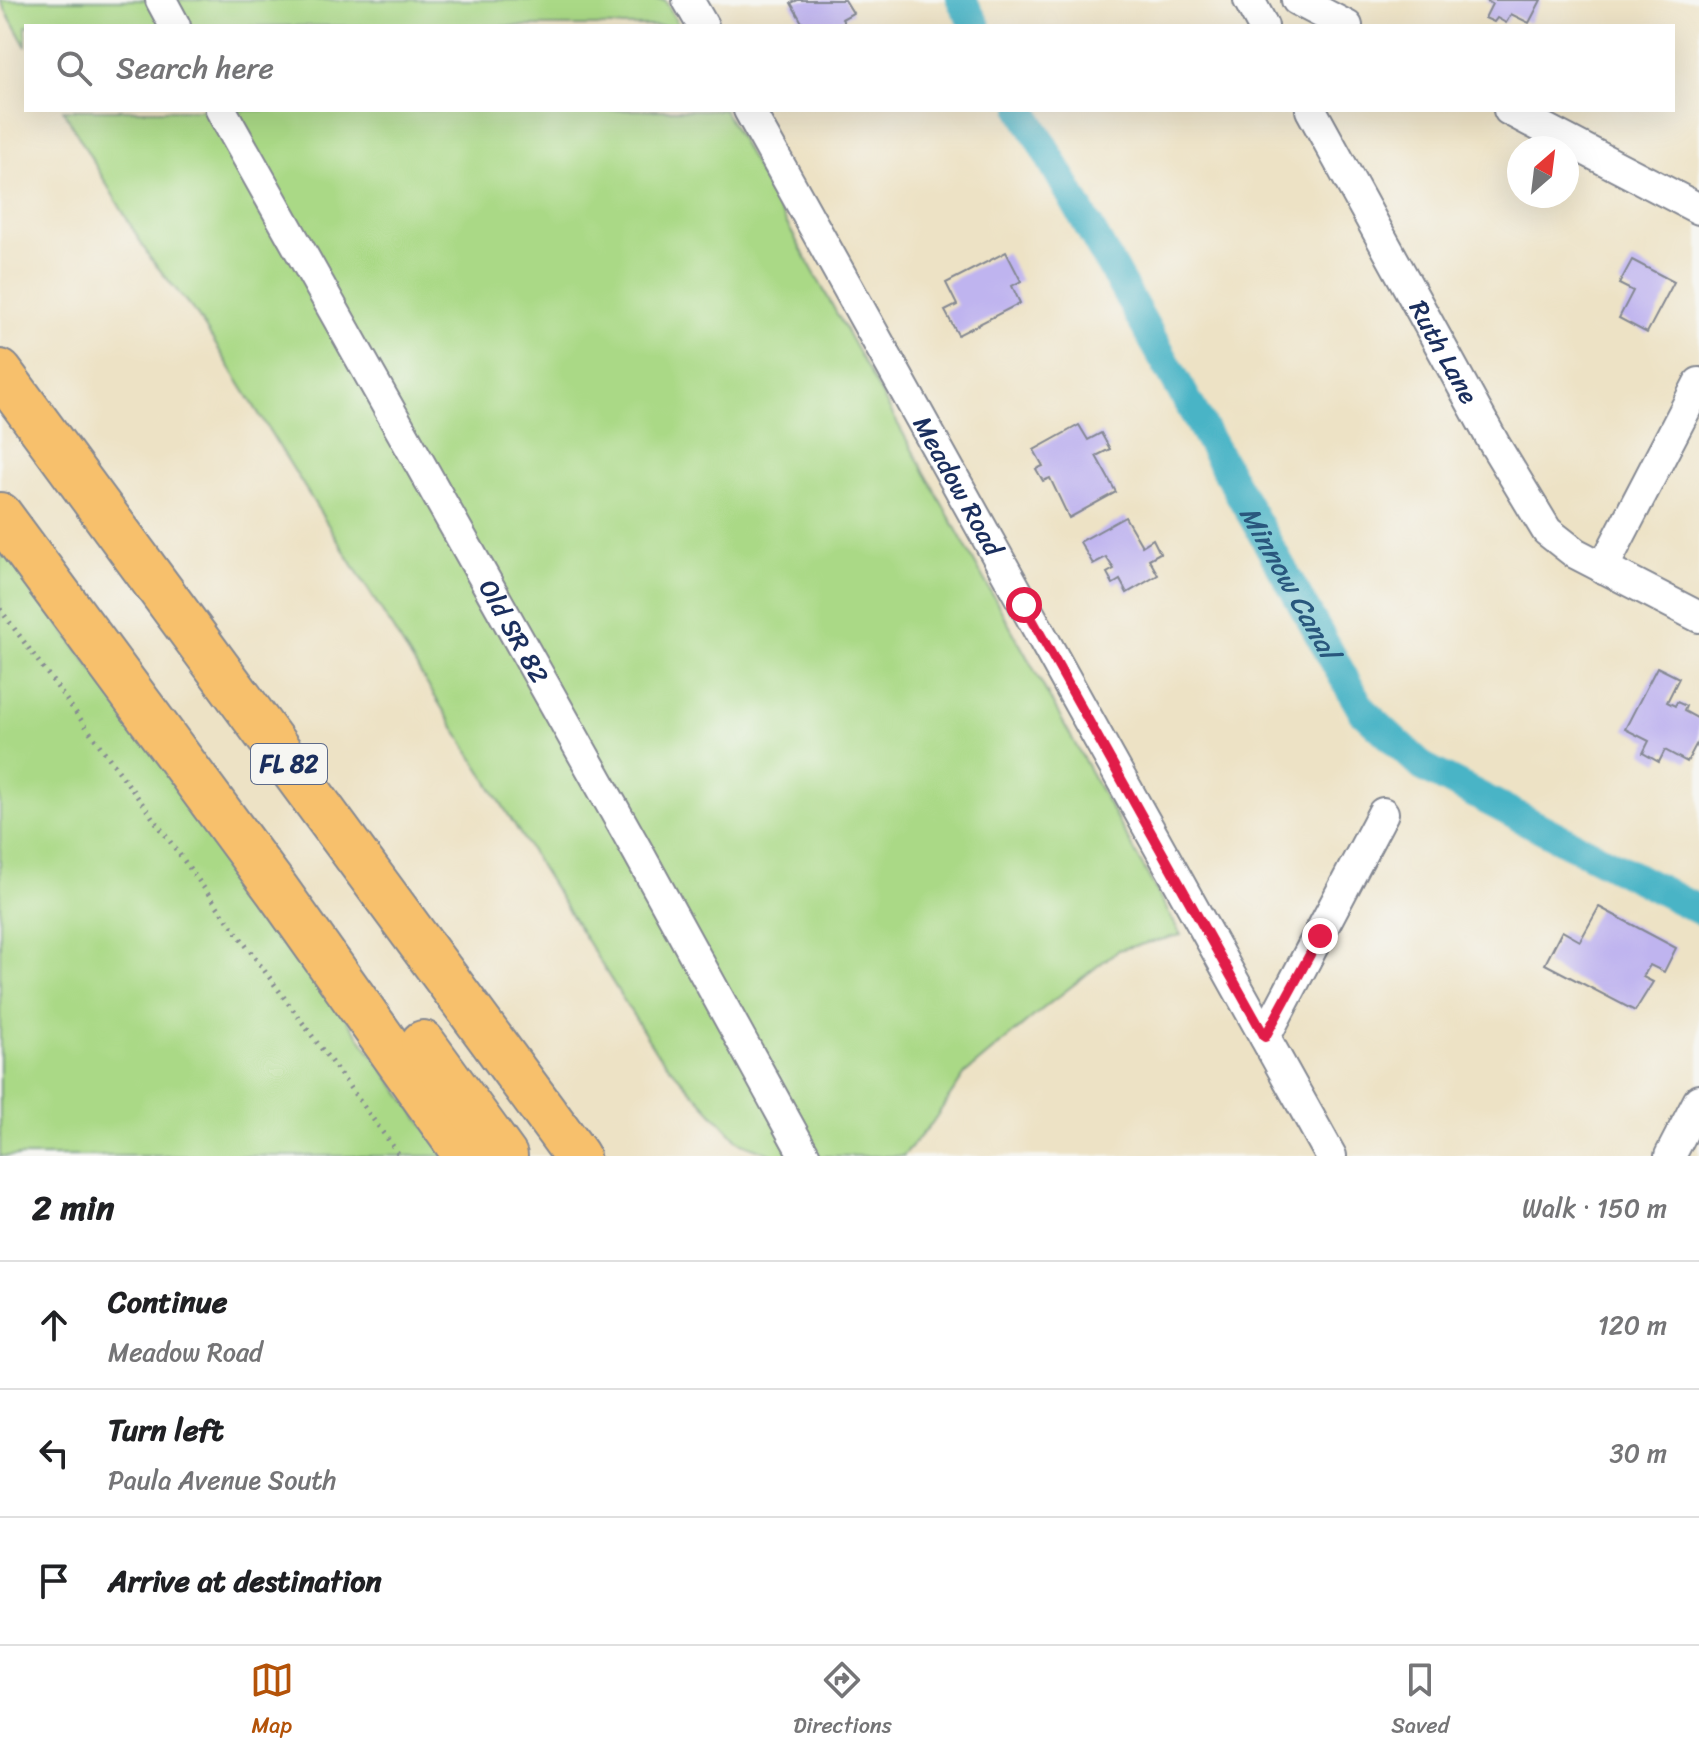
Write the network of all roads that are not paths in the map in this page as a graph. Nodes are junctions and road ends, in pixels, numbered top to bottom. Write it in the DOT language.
graph roads {
  1 [pos="161,0"];
  2 [pos="688,0"];
  3 [pos="1249,0"];
  4 [pos="1297,0"];
  5 [pos="174,24"];
  6 [pos="702,24"];
  7 [pos="1262,24"];
  8 [pos="1343,24"];
  9 [pos="222,112"];
  10 [pos="750,112"];
  11 [pos="1312,112"];
  12 [pos="1513,112"];
  13 [pos="1699,209"];
  14 [pos="0,372"];
  15 [pos="1699,383"];
  16 [pos="0,515"];
  17 [pos="1603,568"];
  18 [pos="1699,617"];
  19 [pos="1383,813"];
  20 [pos="294,914"];
  21 [pos="1265,1037"];
  22 [pos="1699,1100"];
  23 [pos="466,1156"];
  24 [pos="505,1156"];
  25 [pos="577,1156"];
  26 [pos="805,1156"];
  27 [pos="1331,1156"];
  28 [pos="1670,1156"];
  1 -- 5 [label="street"];
  2 -- 6 [label="street"];
  3 -- 7 [label="street"];
  4 -- 8 [label="street"];
  9 -- 26 [label="street, Old SR 82"];
  10 -- 21 [label="street, Meadow Road"];
  11 -- 17 [label="street, Ruth Lane"];
  12 -- 13 [label="street"];
  14 -- 25 [label="highway, FL 82"];
  15 -- 17 [label="street"];
  16 -- 20 [label="highway"];
  17 -- 18 [label="street, Ruth Lane"];
  19 -- 21 [label="street"];
  20 -- 23 [label="highway"];
  20 -- 24 [label="highway"];
  21 -- 27 [label="street, Meadow Road"];
  22 -- 28 [label="street"];
}
